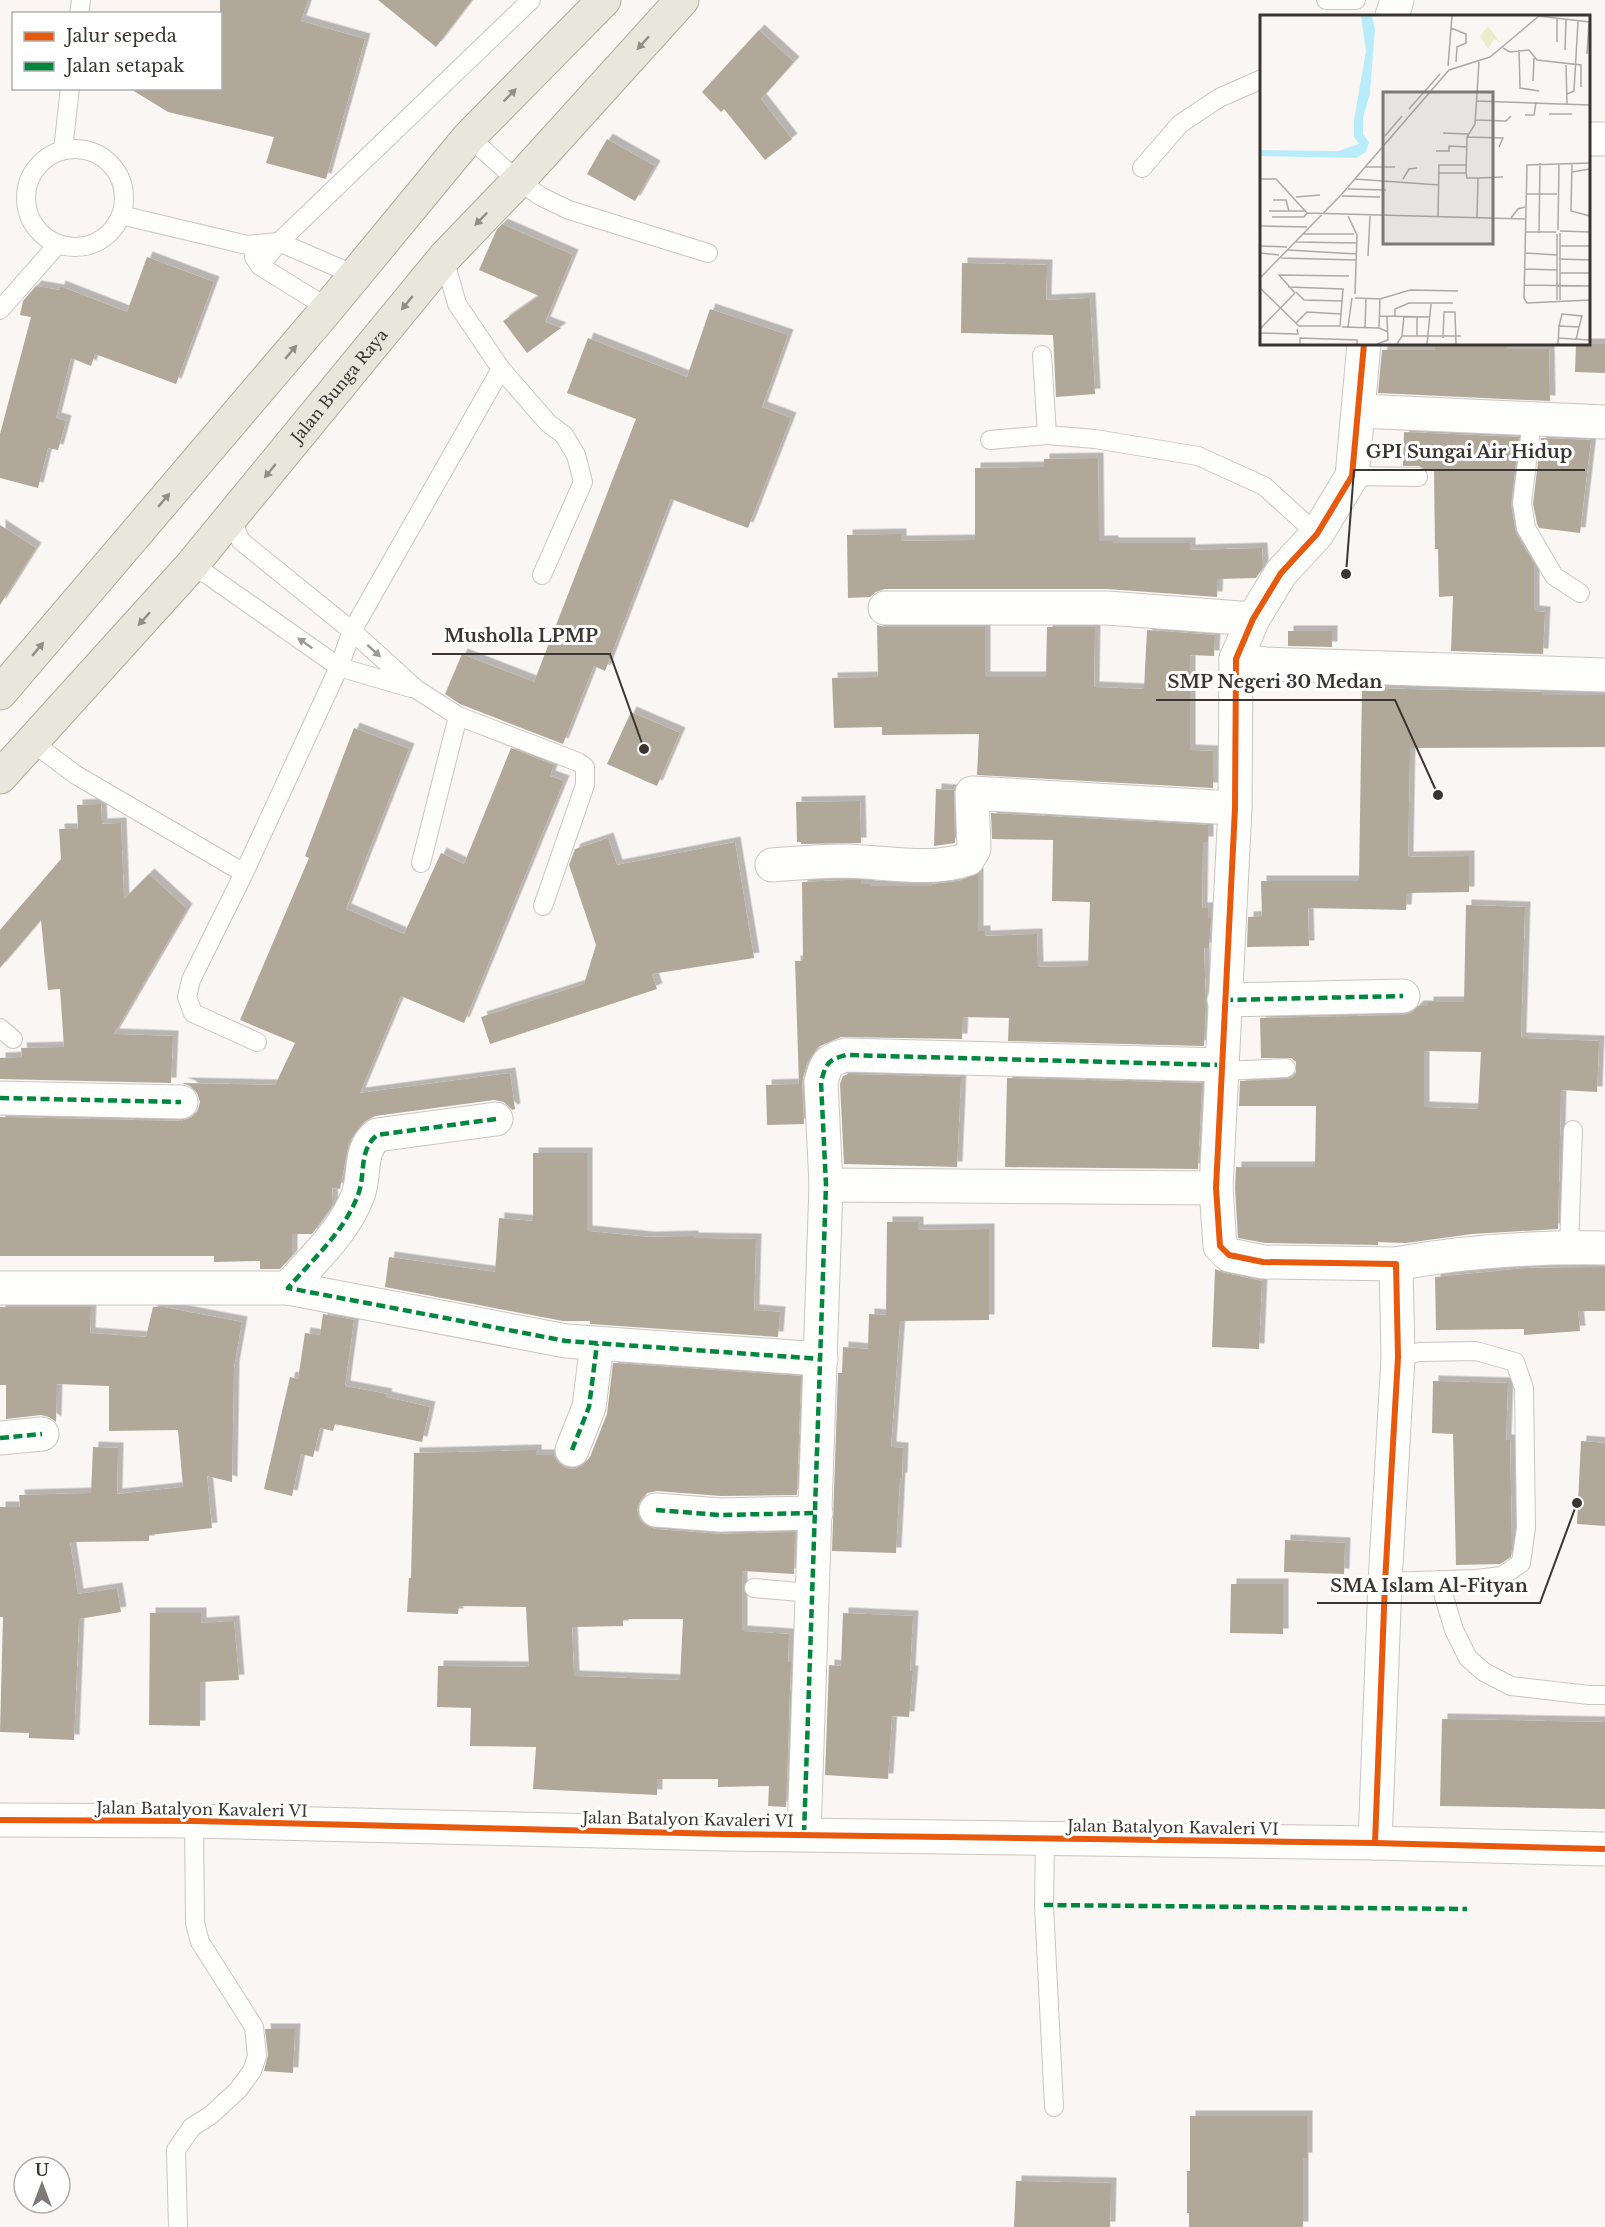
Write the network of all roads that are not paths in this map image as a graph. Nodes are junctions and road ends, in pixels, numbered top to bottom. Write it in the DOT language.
graph roads {
  1 [pos="531,0"];
  2 [pos="604,0"];
  3 [pos="682,0"];
  4 [pos="1326,0"];
  5 [pos="1356,0"];
  6 [pos="1397,0"];
  7 [pos="1392,15"];
  8 [pos="1260,80"];
  9 [pos="70,90"];
  10 [pos="469,137"];
  11 [pos="63,150"];
  12 [pos="1142,168"];
  13 [pos="518,181"];
  14 [pos="121,215"];
  15 [pos="279,242"];
  16 [pos="58,244"];
  17 [pos="247,245"];
  18 [pos="708,253"];
  19 [pos="444,258"];
  20 [pos="260,266"];
  21 [pos="355,275"];
  22 [pos="328,308"];
  23 [pos="0,310"];
  24 [pos="1364,345"];
  25 [pos="1042,355"];
  26 [pos="501,369"];
  27 [pos="1359,411"];
  28 [pos="1532,420"];
  29 [pos="1605,422"];
  30 [pos="1047,435"];
  31 [pos="990,440"];
  32 [pos="1352,476"];
  33 [pos="1418,477"];
  34 [pos="231,519"];
  35 [pos="1317,534"];
  36 [pos="191,566"];
  37 [pos="542,575"];
  38 [pos="1580,593"];
  39 [pos="885,608"];
  40 [pos="1253,619"];
  41 [pos="352,631"];
  42 [pos="1236,659"];
  43 [pos="339,667"];
  44 [pos="1605,675"];
  45 [pos="416,689"];
  46 [pos="0,693"];
  47 [pos="458,716"];
  48 [pos="32,742"];
  49 [pos="0,777"];
  50 [pos="1235,808"];
  51 [pos="421,863"];
  52 [pos="772,865"];
  53 [pos="244,873"];
  54 [pos="543,906"];
  55 [pos="1403,996"];
  56 [pos="1224,1000"];
  57 [pos="257,1042"];
  58 [pos="1222,1068"];
  59 [pos="1286,1068"];
  60 [pos="0,1098"];
  61 [pos="181,1102"];
  62 [pos="496,1119"];
  63 [pos="1573,1130"];
  64 [pos="826,1185"];
  65 [pos="1216,1188"];
  66 [pos="1569,1248"];
  67 [pos="1605,1248"];
  68 [pos="1396,1264"];
  69 [pos="0,1288"];
  70 [pos="288,1288"];
  71 [pos="597,1344"];
  72 [pos="1398,1357"];
  73 [pos="821,1359"];
  74 [pos="42,1434"];
  75 [pos="0,1438"];
  76 [pos="572,1450"];
  77 [pos="656,1510"];
  78 [pos="816,1513"];
  79 [pos="1438,1580"];
  80 [pos="1385,1582"];
  81 [pos="754,1588"];
  82 [pos="812,1593"];
  83 [pos="1605,1695"];
  84 [pos="0,1820"];
  85 [pos="194,1821"];
  86 [pos="804,1834"];
  87 [pos="1045,1839"];
  88 [pos="1375,1843"];
  89 [pos="1605,1850"];
  90 [pos="1054,2107"];
  91 [pos="178,2227"];
  1 -- 15 [label="lane"];
  10 -- 2 [label="main road, one-way"];
  3 -- 13 [label="main road, Jalan Bunga Raya, one-way"];
  4 -- 5 [label="lane"];
  6 -- 7 [label="street"];
  8 -- 12 [label="lane"];
  9 -- 11 [label="lane"];
  10 -- 13 [label="lane"];
  10 -- 21 [label="main road"];
  11 -- 14 [label="lane"];
  11 -- 16 [label="lane"];
  13 -- 18 [label="lane"];
  13 -- 19 [label="main road, Jalan Bunga Raya, one-way"];
  14 -- 16 [label="lane"];
  14 -- 17 [label="lane"];
  15 -- 17 [label="lane"];
  15 -- 20 [label="lane"];
  15 -- 21 [label="lane"];
  16 -- 23 [label="lane"];
  17 -- 20 [label="lane"];
  19 -- 26 [label="lane"];
  19 -- 34 [label="main road, Jalan Bunga Raya, one-way"];
  20 -- 22 [label="lane"];
  21 -- 22 [label="main road"];
  46 -- 22 [label="main road, one-way"];
  24 -- 27 [label="street"];
  25 -- 30 [label="lane"];
  26 -- 37 [label="lane"];
  26 -- 41 [label="lane"];
  27 -- 28 [label="street"];
  27 -- 32 [label="street"];
  28 -- 29 [label="street"];
  28 -- 38 [label="lane"];
  30 -- 31 [label="lane"];
  30 -- 35 [label="lane"];
  32 -- 33 [label="lane"];
  32 -- 35 [label="street"];
  34 -- 36 [label="main road, Jalan Bunga Raya"];
  34 -- 41 [label="lane"];
  35 -- 40 [label="street"];
  43 -- 36 [label="lane, one-way"];
  36 -- 48 [label="main road, Jalan Bunga Raya, one-way"];
  39 -- 40 [label="street"];
  40 -- 42 [label="street"];
  41 -- 43 [label="lane"];
  41 -- 45 [label="lane, one-way"];
  42 -- 44 [label="street"];
  42 -- 50 [label="street"];
  43 -- 45 [label="lane"];
  43 -- 53 [label="lane"];
  45 -- 47 [label="lane"];
  47 -- 51 [label="lane"];
  47 -- 54 [label="lane"];
  48 -- 49 [label="main road, Jalan Bunga Raya"];
  48 -- 53 [label="lane"];
  50 -- 52 [label="street"];
  50 -- 56 [label="street"];
  53 -- 57 [label="lane"];
  55 -- 56 [label="street"];
  56 -- 58 [label="street"];
  58 -- 59 [label="lane"];
  58 -- 64 [label="street"];
  58 -- 65 [label="street"];
  60 -- 61 [label="street"];
  62 -- 70 [label="street"];
  63 -- 66 [label="lane"];
  64 -- 65 [label="street"];
  64 -- 73 [label="street"];
  65 -- 68 [label="street"];
  66 -- 67 [label="street"];
  66 -- 68 [label="street"];
  68 -- 72 [label="street"];
  69 -- 70 [label="street"];
  70 -- 71 [label="street"];
  71 -- 73 [label="street"];
  71 -- 76 [label="street"];
  72 -- 79 [label="lane"];
  72 -- 80 [label="street"];
  73 -- 78 [label="street"];
  74 -- 75 [label="street"];
  77 -- 78 [label="street"];
  78 -- 82 [label="street"];
  79 -- 80 [label="lane"];
  79 -- 83 [label="lane"];
  80 -- 88 [label="street"];
  81 -- 82 [label="lane"];
  82 -- 86 [label="street"];
  84 -- 85 [label="street, Jalan Batalyon Kavaleri VI"];
  85 -- 86 [label="street, Jalan Batalyon Kavaleri VI"];
  85 -- 91 [label="lane"];
  86 -- 87 [label="street, Jalan Batalyon Kavaleri VI"];
  87 -- 88 [label="street, Jalan Batalyon Kavaleri VI"];
  87 -- 90 [label="lane"];
  88 -- 89 [label="street, Jalan Batalyon Kavaleri VI"];
}
